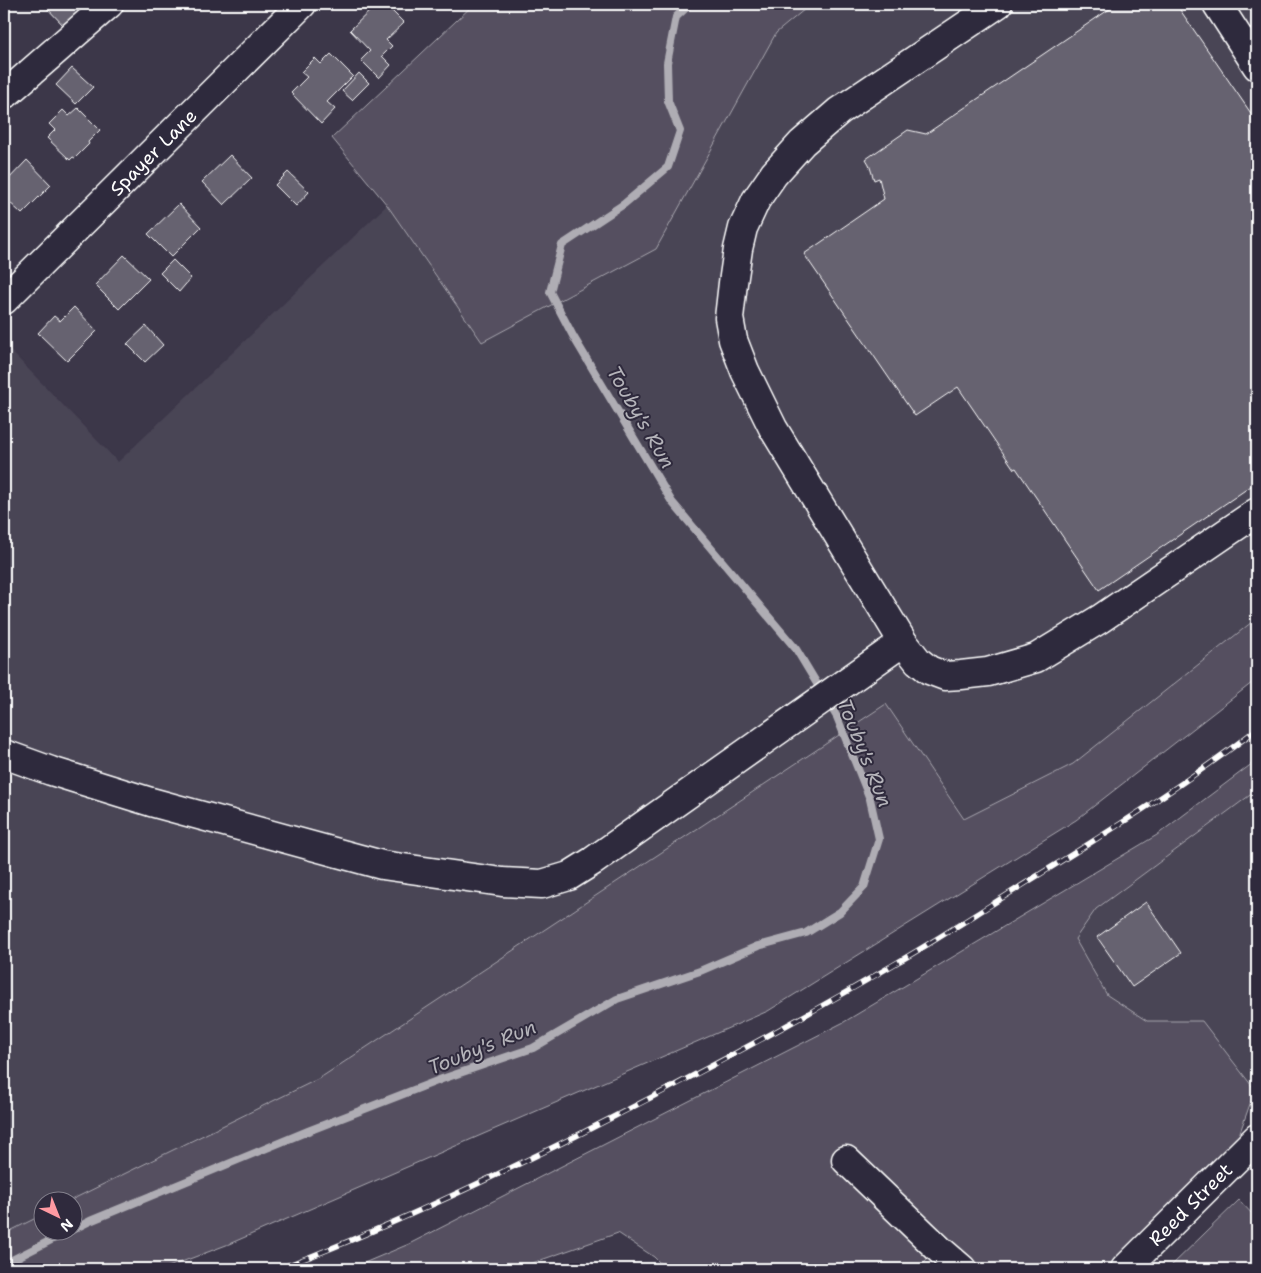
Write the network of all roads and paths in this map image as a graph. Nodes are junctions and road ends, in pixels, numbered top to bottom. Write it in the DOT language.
graph roads {
  1 [pos="109,4"];
  2 [pos="302,4"];
  3 [pos="998,4"];
  4 [pos="1216,4"];
  5 [pos="1257,66"];
  6 [pos="7,93"];
  7 [pos="4,300"];
  8 [pos="1257,512"];
  9 [pos="903,642"];
  10 [pos="4,754"];
  11 [pos="1257,1138"];
  12 [pos="846,1160"];
  13 [pos="962,1269"];
  14 [pos="1125,1269"];
  1 -- 6 [label="street"];
  2 -- 7 [label="street, Spayer Lane"];
  3 -- 9 [label="street"];
  4 -- 5 [label="street"];
  8 -- 9 [label="street"];
  9 -- 10 [label="street"];
  11 -- 14 [label="street, Reed Street"];
  12 -- 13 [label="street"];
}
